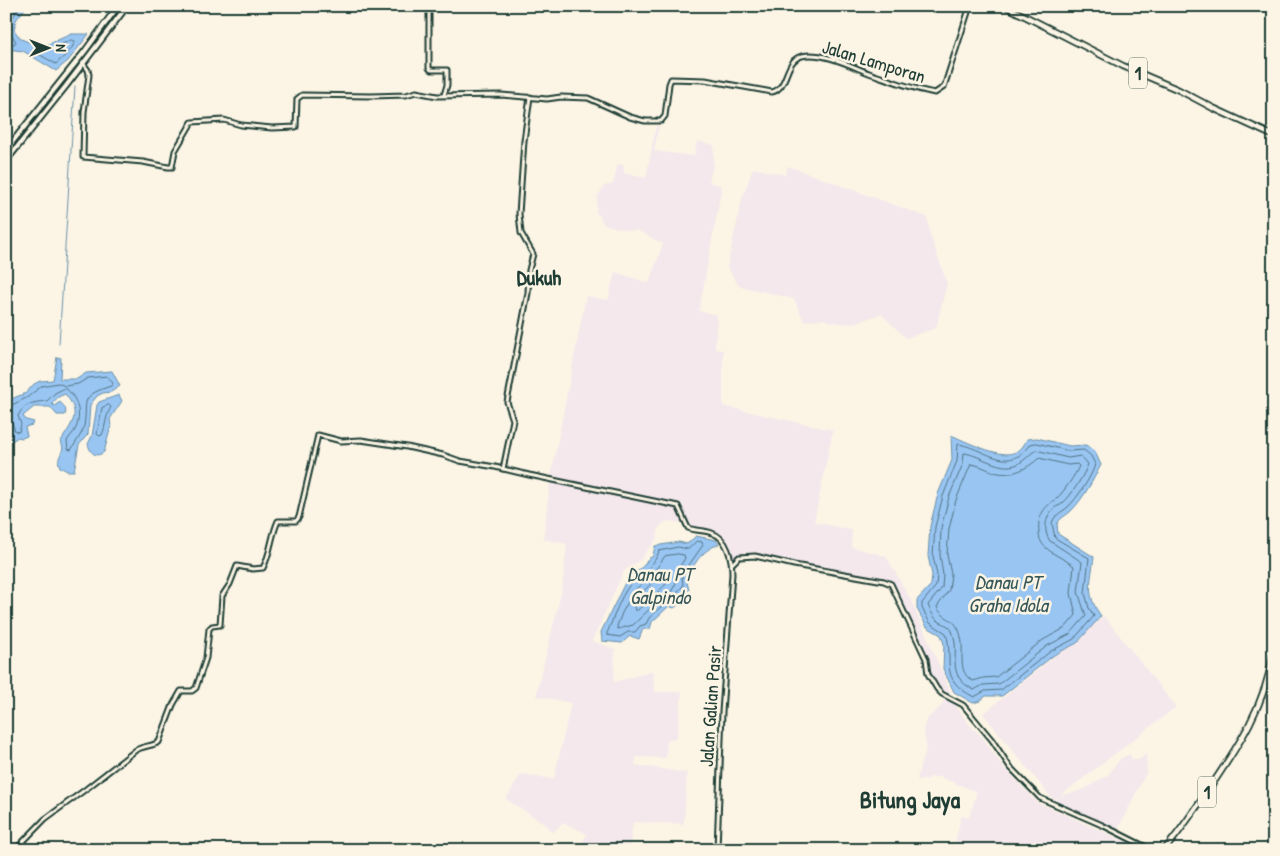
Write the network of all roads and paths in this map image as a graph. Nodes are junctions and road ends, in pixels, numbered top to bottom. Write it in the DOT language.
graph roads {
  1 [pos="118,6"];
  2 [pos="127,6"];
  3 [pos="429,6"];
  4 [pos="970,6"];
  5 [pos="1005,6"];
  6 [pos="105,22"];
  7 [pos="111,27"];
  8 [pos="83,63"];
  9 [pos="444,95"];
  10 [pos="530,97"];
  11 [pos="40,107"];
  12 [pos="46,112"];
  13 [pos="1274,136"];
  14 [pos="6,150"];
  15 [pos="6,160"];
  16 [pos="503,469"];
  17 [pos="732,564"];
  18 [pos="1274,650"];
  19 [pos="15,850"];
  20 [pos="717,850"];
  21 [pos="1152,850"];
  22 [pos="1164,850"];
  1 -- 6 [label="main road"];
  2 -- 7 [label="main road"];
  3 -- 9 [label="street"];
  4 -- 10 [label="street, Jalan Lamporan"];
  5 -- 13 [label="highway, 1"];
  6 -- 7 [label="main road"];
  6 -- 11 [label="main road"];
  7 -- 8 [label="main road"];
  8 -- 9 [label="street"];
  8 -- 12 [label="main road"];
  9 -- 10 [label="street"];
  10 -- 16 [label="street"];
  11 -- 12 [label="main road"];
  11 -- 14 [label="main road"];
  12 -- 15 [label="main road"];
  16 -- 17 [label="street"];
  16 -- 19 [label="street"];
  17 -- 20 [label="street, Jalan Galian Pasir"];
  17 -- 21 [label="street"];
  18 -- 22 [label="highway, 1"];
}
